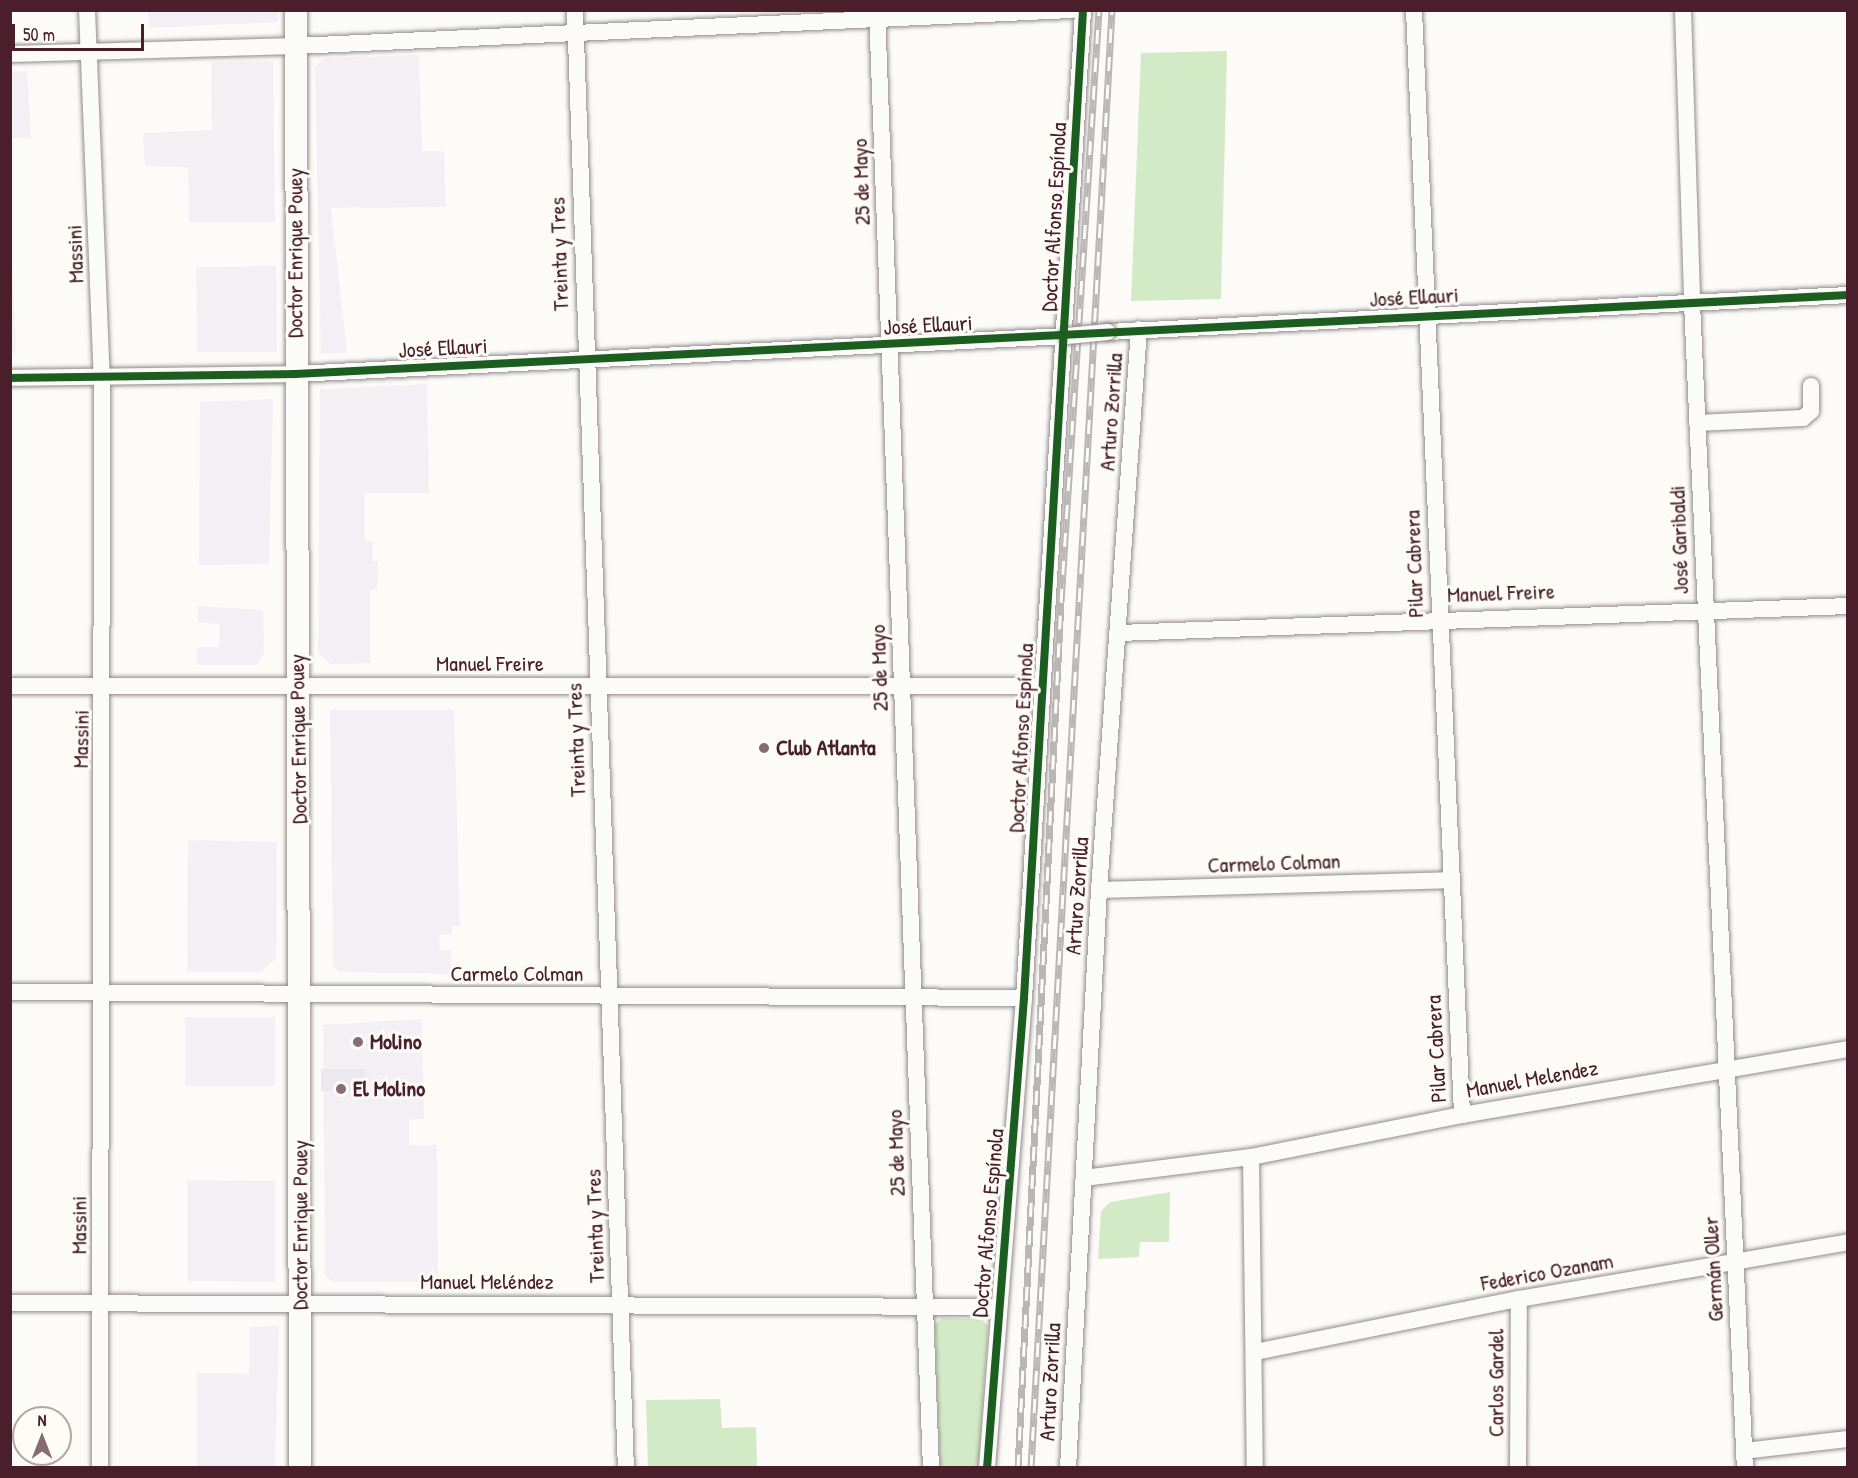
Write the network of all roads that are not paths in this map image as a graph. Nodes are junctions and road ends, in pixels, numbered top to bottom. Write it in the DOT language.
graph roads {
  1 [pos="87,10"];
  2 [pos="296,10"];
  3 [pos="575,10"];
  4 [pos="1072,10"];
  5 [pos="1083,10"];
  6 [pos="1414,10"];
  7 [pos="1683,10"];
  8 [pos="877,14"];
  9 [pos="575,33"];
  10 [pos="296,46"];
  11 [pos="89,51"];
  12 [pos="10,54"];
  13 [pos="1848,295"];
  14 [pos="1692,303"];
  15 [pos="1426,314"];
  16 [pos="1139,328"];
  17 [pos="1067,337"];
  18 [pos="891,345"];
  19 [pos="584,358"];
  20 [pos="295,374"];
  21 [pos="102,377"];
  22 [pos="10,378"];
  23 [pos="1811,386"];
  24 [pos="1697,423"];
  25 [pos="1848,606"];
  26 [pos="1705,609"];
  27 [pos="1438,618"];
  28 [pos="1119,633"];
  29 [pos="297,685"];
  30 [pos="902,685"];
  31 [pos="10,686"];
  32 [pos="104,686"];
  33 [pos="1041,686"];
  34 [pos="597,687"];
  35 [pos="1450,880"];
  36 [pos="1099,890"];
  37 [pos="10,992"];
  38 [pos="100,993"];
  39 [pos="301,996"];
  40 [pos="609,997"];
  41 [pos="913,998"];
  42 [pos="1024,998"];
  43 [pos="1848,1049"];
  44 [pos="1726,1068"];
  45 [pos="1462,1115"];
  46 [pos="1251,1157"];
  47 [pos="1084,1178"];
  48 [pos="1848,1242"];
  49 [pos="1735,1262"];
  50 [pos="1519,1299"];
  51 [pos="10,1303"];
  52 [pos="102,1304"];
  53 [pos="300,1304"];
  54 [pos="620,1305"];
  55 [pos="923,1306"];
  56 [pos="999,1307"];
  57 [pos="1255,1352"];
  58 [pos="1848,1439"];
  59 [pos="1745,1459"];
  60 [pos="100,1467"];
  61 [pos="300,1467"];
  62 [pos="626,1467"];
  63 [pos="930,1467"];
  64 [pos="987,1467"];
  65 [pos="1068,1467"];
  66 [pos="1255,1467"];
  67 [pos="1518,1467"];
  1 -- 11 [label="street, Massini"];
  2 -- 10 [label="street, Doctor Enrique Pouey"];
  3 -- 9 [label="street, Treinta y Tres"];
  4 -- 8 [label="street"];
  5 -- 17 [label="street, Doctor Alfonso Espínola"];
  6 -- 15 [label="street, Pilar Cabrera"];
  7 -- 14 [label="street, José Garibaldi"];
  8 -- 9 [label="street"];
  8 -- 18 [label="street, 25 de Mayo"];
  9 -- 10 [label="street"];
  9 -- 19 [label="street, Treinta y Tres"];
  10 -- 11 [label="street"];
  10 -- 20 [label="street, Doctor Enrique Pouey"];
  11 -- 12 [label="street"];
  11 -- 21 [label="street, Massini"];
  13 -- 14 [label="street, José Ellauri"];
  14 -- 15 [label="street, José Ellauri"];
  14 -- 24 [label="street, José Garibaldi"];
  15 -- 16 [label="street, José Ellauri"];
  15 -- 27 [label="street, Pilar Cabrera"];
  16 -- 17 [label="street, José Ellauri, bridge"];
  16 -- 28 [label="street, Arturo Zorrilla"];
  17 -- 18 [label="street, José Ellauri"];
  17 -- 33 [label="street, Doctor Alfonso Espínola"];
  18 -- 19 [label="street, José Ellauri"];
  18 -- 30 [label="street, 25 de Mayo"];
  19 -- 20 [label="street, José Ellauri"];
  19 -- 34 [label="street, Treinta y Tres"];
  20 -- 21 [label="street, José Ellauri"];
  20 -- 29 [label="street, Doctor Enrique Pouey"];
  21 -- 22 [label="street, José Ellauri"];
  21 -- 32 [label="street, Massini"];
  23 -- 24 [label="street"];
  24 -- 26 [label="street, José Garibaldi"];
  25 -- 26 [label="street, Manuel Freire"];
  26 -- 27 [label="street, Manuel Freire"];
  26 -- 44 [label="street, José Garibaldi"];
  27 -- 28 [label="street, Manuel Freire"];
  27 -- 35 [label="street, Pilar Cabrera"];
  28 -- 36 [label="street, Arturo Zorrilla"];
  29 -- 32 [label="street, Manuel Freire"];
  29 -- 34 [label="street, Manuel Freire"];
  29 -- 39 [label="street, Doctor Enrique Pouey"];
  30 -- 33 [label="street, Manuel Freire"];
  30 -- 34 [label="street, Manuel Freire"];
  30 -- 41 [label="street, 25 de Mayo"];
  31 -- 32 [label="street, Manuel Freire"];
  32 -- 38 [label="street, Massini"];
  33 -- 42 [label="street, Doctor Alfonso Espínola"];
  34 -- 40 [label="street, Treinta y Tres"];
  35 -- 36 [label="street, Carmelo Colman"];
  35 -- 45 [label="street, Pilar Cabrera"];
  36 -- 47 [label="street, Arturo Zorrilla"];
  37 -- 38 [label="street, Carmelo Colman"];
  38 -- 39 [label="street, Carmelo Colman"];
  38 -- 52 [label="street, Massini"];
  39 -- 40 [label="street, Carmelo Colman"];
  39 -- 53 [label="street, Doctor Enrique Pouey"];
  40 -- 41 [label="street, Carmelo Colman"];
  40 -- 54 [label="street, Treinta y Tres"];
  41 -- 42 [label="street, Carmelo Colman"];
  41 -- 55 [label="street, 25 de Mayo"];
  42 -- 56 [label="street, Doctor Alfonso Espínola"];
  43 -- 44 [label="street, Manuel Melendez"];
  44 -- 45 [label="street, Manuel Melendez"];
  44 -- 49 [label="street, Germán Oller"];
  45 -- 46 [label="street, Manuel Melendez"];
  46 -- 47 [label="street, Manuel Melendez"];
  46 -- 57 [label="street"];
  47 -- 65 [label="street, Arturo Zorrilla"];
  48 -- 49 [label="street, Federico Ozanam"];
  49 -- 50 [label="street, Federico Ozanam"];
  49 -- 59 [label="street, Germán Oller"];
  50 -- 57 [label="street, Federico Ozanam"];
  50 -- 67 [label="street, Carlos Gardel"];
  51 -- 52 [label="street, Manuel Meléndez"];
  52 -- 53 [label="street, Manuel Meléndez"];
  52 -- 60 [label="street, Massini"];
  53 -- 54 [label="street, Manuel Meléndez"];
  53 -- 61 [label="street, Doctor Enrique Pouey"];
  54 -- 55 [label="street, Manuel Meléndez"];
  54 -- 62 [label="street, Treinta y Tres"];
  55 -- 56 [label="street, Manuel Meléndez"];
  55 -- 63 [label="street, 25 de Mayo"];
  56 -- 64 [label="street, Doctor Alfonso Espínola"];
  57 -- 66 [label="street"];
  58 -- 59 [label="street"];
}
